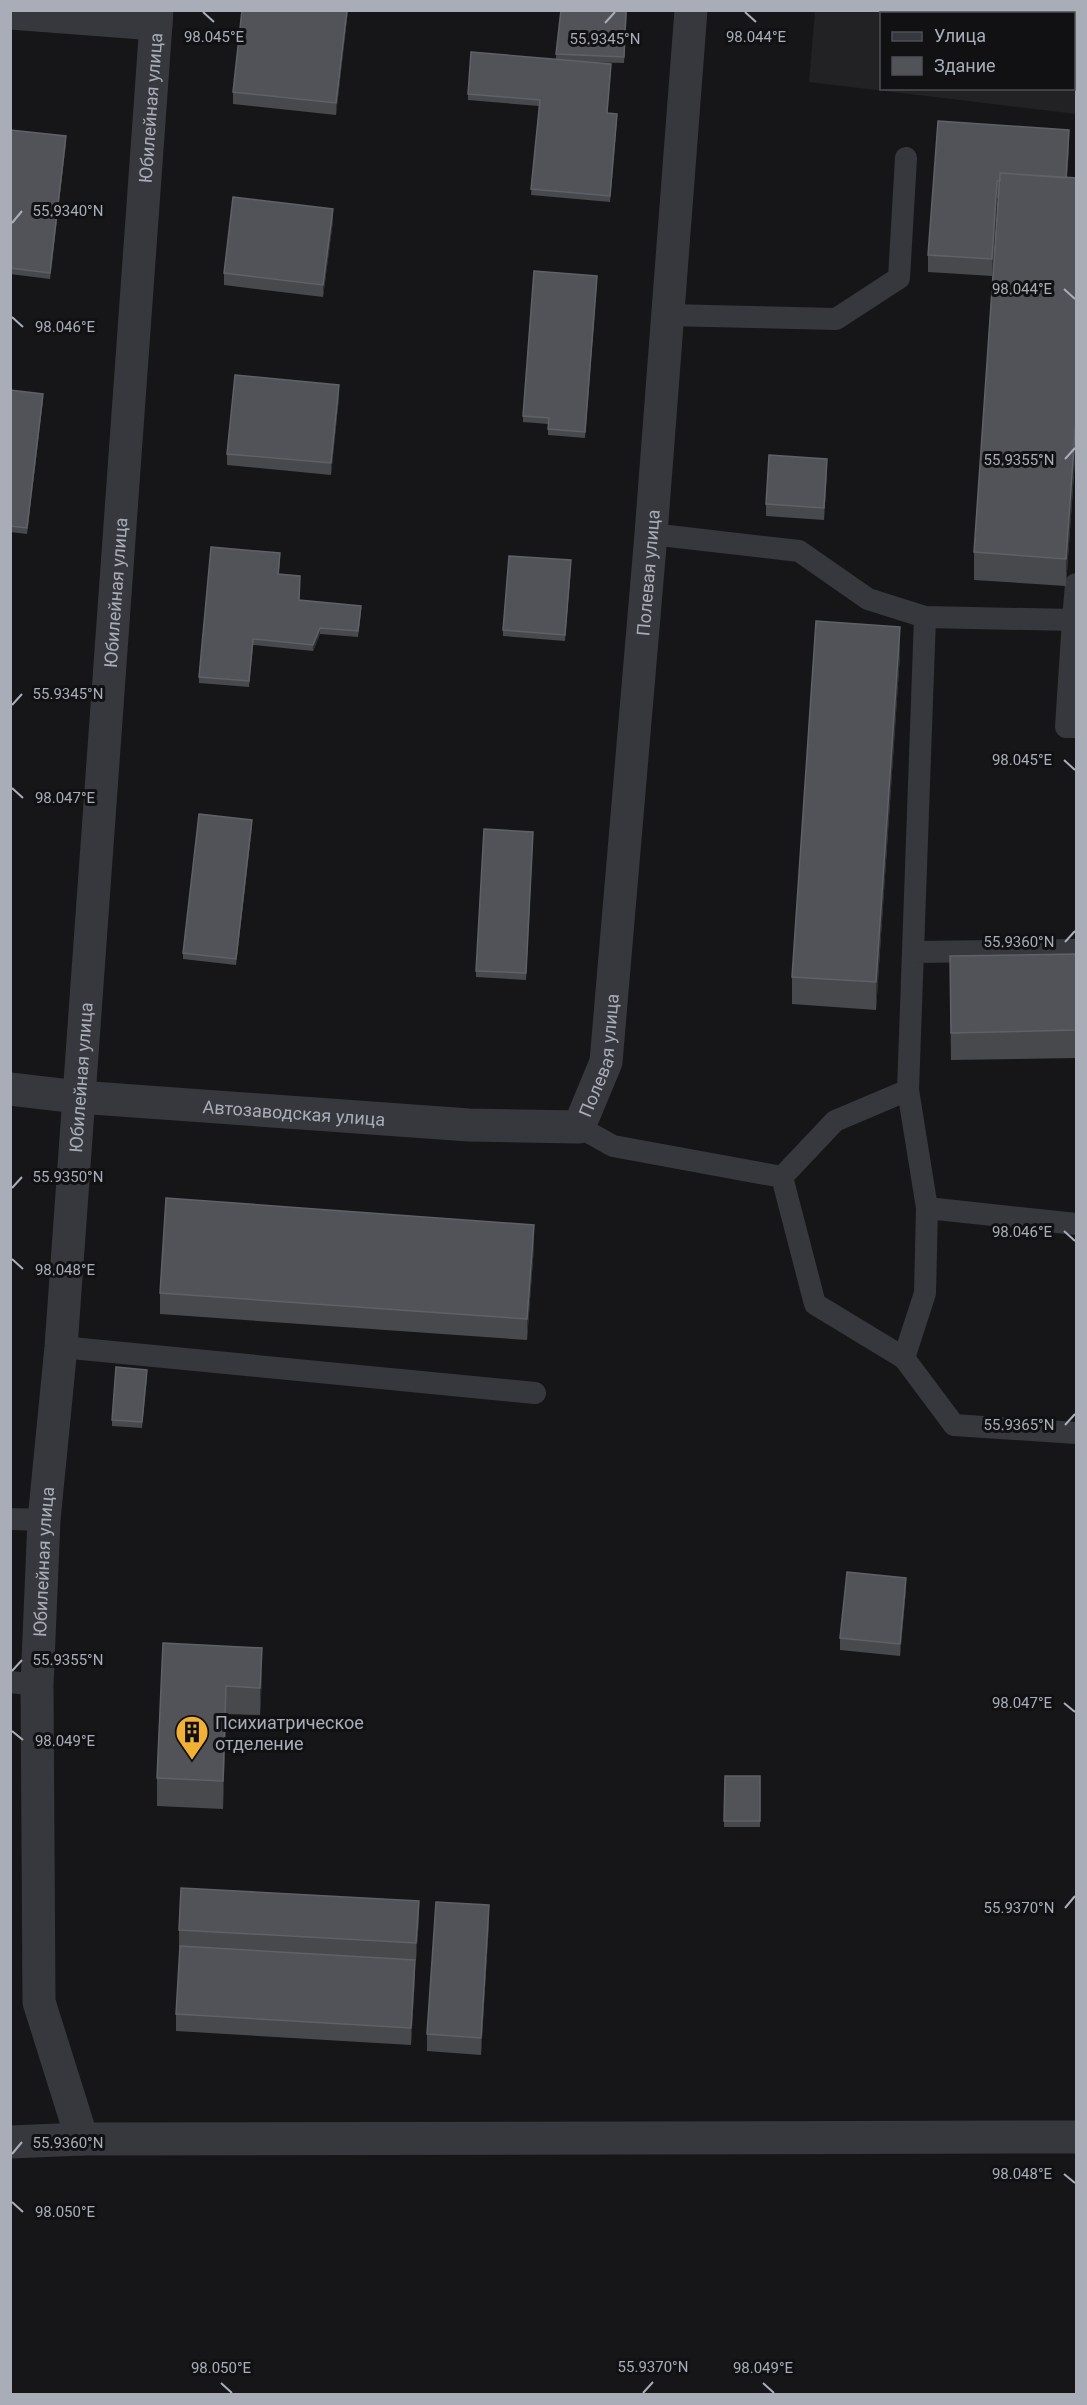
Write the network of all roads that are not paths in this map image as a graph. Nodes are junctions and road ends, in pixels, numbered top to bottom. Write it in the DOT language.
graph roads {
  1 [pos="691,10"];
  2 [pos="10,13"];
  3 [pos="157,17"];
  4 [pos="906,158"];
  5 [pos="668,315"];
  6 [pos="651,534"];
  7 [pos="1077,584"];
  8 [pos="925,617"];
  9 [pos="1073,620"];
  10 [pos="1077,727"];
  11 [pos="1077,950"];
  12 [pos="913,952"];
  13 [pos="10,1089"];
  14 [pos="908,1090"];
  15 [pos="78,1097"];
  16 [pos="579,1127"];
  17 [pos="782,1177"];
  18 [pos="927,1208"];
  19 [pos="1077,1224"];
  20 [pos="61,1347"];
  21 [pos="904,1358"];
  22 [pos="535,1393"];
  23 [pos="1077,1433"];
  24 [pos="10,1519"];
  25 [pos="44,1520"];
  26 [pos="24,1683"];
  27 [pos="1077,2137"];
  28 [pos="82,2139"];
  29 [pos="10,2142"];
  1 -- 5 [label="street, Полевая улица"];
  2 -- 3 [label="street"];
  3 -- 15 [label="street, Юбилейная улица"];
  4 -- 5 [label="lane"];
  5 -- 6 [label="street, Полевая улица"];
  6 -- 8 [label="lane"];
  6 -- 16 [label="street, Полевая улица"];
  7 -- 9 [label="lane"];
  8 -- 9 [label="lane"];
  8 -- 12 [label="lane"];
  9 -- 10 [label="lane"];
  11 -- 12 [label="lane"];
  12 -- 14 [label="lane"];
  13 -- 15 [label="street, Автозаводская улица"];
  14 -- 17 [label="lane"];
  14 -- 18 [label="lane"];
  15 -- 16 [label="street, Автозаводская улица"];
  15 -- 20 [label="street, Юбилейная улица"];
  16 -- 17 [label="lane"];
  17 -- 21 [label="lane"];
  18 -- 19 [label="lane"];
  18 -- 21 [label="lane"];
  20 -- 22 [label="lane"];
  20 -- 25 [label="street, Юбилейная улица"];
  21 -- 23 [label="lane"];
  24 -- 25 [label="lane"];
  25 -- 26 [label="street, Юбилейная улица"];
  26 -- 28 [label="street, Юбилейная улица"];
  27 -- 28 [label="street"];
  28 -- 29 [label="street"];
}
